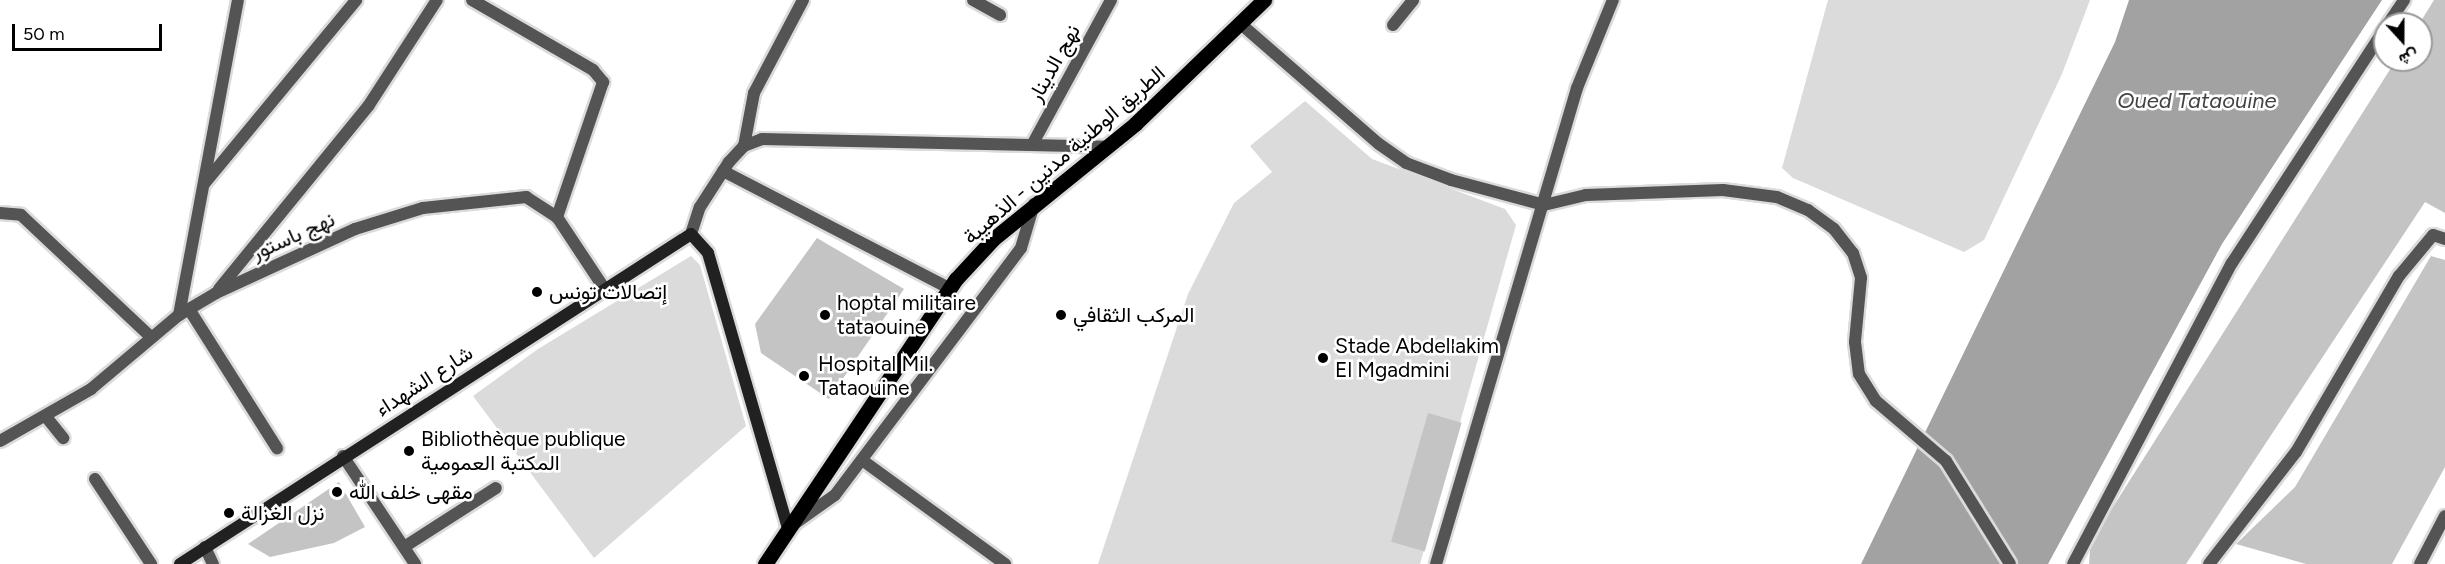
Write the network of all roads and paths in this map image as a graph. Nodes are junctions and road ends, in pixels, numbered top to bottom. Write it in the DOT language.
graph roads {
  1 [pos="238,0"];
  2 [pos="356,0"];
  3 [pos="437,0"];
  4 [pos="472,0"];
  5 [pos="803,0"];
  6 [pos="973,0"];
  7 [pos="1111,0"];
  8 [pos="1264,0"];
  9 [pos="1413,0"];
  10 [pos="1613,0"];
  11 [pos="1000,15"];
  12 [pos="1242,25"];
  13 [pos="1393,25"];
  14 [pos="2373,46"];
  15 [pos="1032,145"];
  16 [pos="744,146"];
  17 [pos="1108,147"];
  18 [pos="723,171"];
  19 [pos="202,187"];
  20 [pos="1034,204"];
  21 [pos="1544,205"];
  22 [pos="0,213"];
  23 [pos="557,217"];
  24 [pos="691,234"];
  25 [pos="2445,239"];
  26 [pos="604,288"];
  27 [pos="950,288"];
  28 [pos="216,293"];
  29 [pos="184,312"];
  30 [pos="151,337"];
  31 [pos="47,418"];
  32 [pos="63,438"];
  33 [pos="0,441"];
  34 [pos="277,448"];
  35 [pos="343,456"];
  36 [pos="862,460"];
  37 [pos="95,479"];
  38 [pos="496,488"];
  39 [pos="2445,516"];
  40 [pos="788,528"];
  41 [pos="404,547"];
  42 [pos="204,548"];
  43 [pos="151,564"];
  44 [pos="180,564"];
  45 [pos="213,564"];
  46 [pos="415,564"];
  47 [pos="765,564"];
  48 [pos="1005,564"];
  49 [pos="1436,564"];
  50 [pos="2010,564"];
  51 [pos="2073,564"];
  52 [pos="2210,564"];
  53 [pos="2420,564"];
  1 -- 19 [label="street"];
  2 -- 19 [label="street"];
  3 -- 28 [label="street"];
  4 -- 23 [label="street"];
  5 -- 16 [label="street"];
  6 -- 11 [label="street"];
  7 -- 15 [label="street, نهج الدينار"];
  8 -- 12 [label="main road, الطريق الوطنية مدنين - الذهيبة"];
  9 -- 13 [label="street"];
  10 -- 21 [label="street"];
  12 -- 17 [label="main road, الطريق الوطنية مدنين - الذهيبة"];
  12 -- 21 [label="street"];
  14 -- 51 [label="street"];
  15 -- 16 [label="street"];
  15 -- 17 [label="street"];
  16 -- 18 [label="street"];
  17 -- 20 [label="main road, الطريق الوطنية مدنين - الذهيبة"];
  18 -- 24 [label="street"];
  18 -- 27 [label="street"];
  19 -- 29 [label="street"];
  20 -- 27 [label="main road, الطريق الوطنية مدنين - الذهيبة"];
  20 -- 36 [label="street"];
  21 -- 49 [label="street"];
  21 -- 50 [label="street"];
  22 -- 30 [label="street"];
  23 -- 26 [label="street, نهج باستور"];
  23 -- 28 [label="street, نهج باستور"];
  24 -- 26 [label="main road, شارع الشهداء"];
  24 -- 40 [label="main road"];
  25 -- 52 [label="street"];
  26 -- 35 [label="main road, شارع الشهداء"];
  27 -- 40 [label="main road, الطريق الوطنية مدنين - الذهيبة"];
  28 -- 29 [label="street, نهج باستور"];
  29 -- 30 [label="street, نهج باستور"];
  29 -- 34 [label="street"];
  30 -- 31 [label="street, نهج باستور"];
  31 -- 32 [label="street"];
  31 -- 33 [label="street, نهج باستور"];
  35 -- 41 [label="street"];
  35 -- 42 [label="main road, شارع الشهداء"];
  36 -- 40 [label="street"];
  36 -- 48 [label="street"];
  37 -- 43 [label="street"];
  38 -- 41 [label="street"];
  39 -- 53 [label="street"];
  40 -- 47 [label="main road, الطريق الوطنية مدنين - الذهيبة"];
  41 -- 46 [label="street"];
  42 -- 44 [label="main road, شارع الشهداء"];
  42 -- 45 [label="street"];
}
